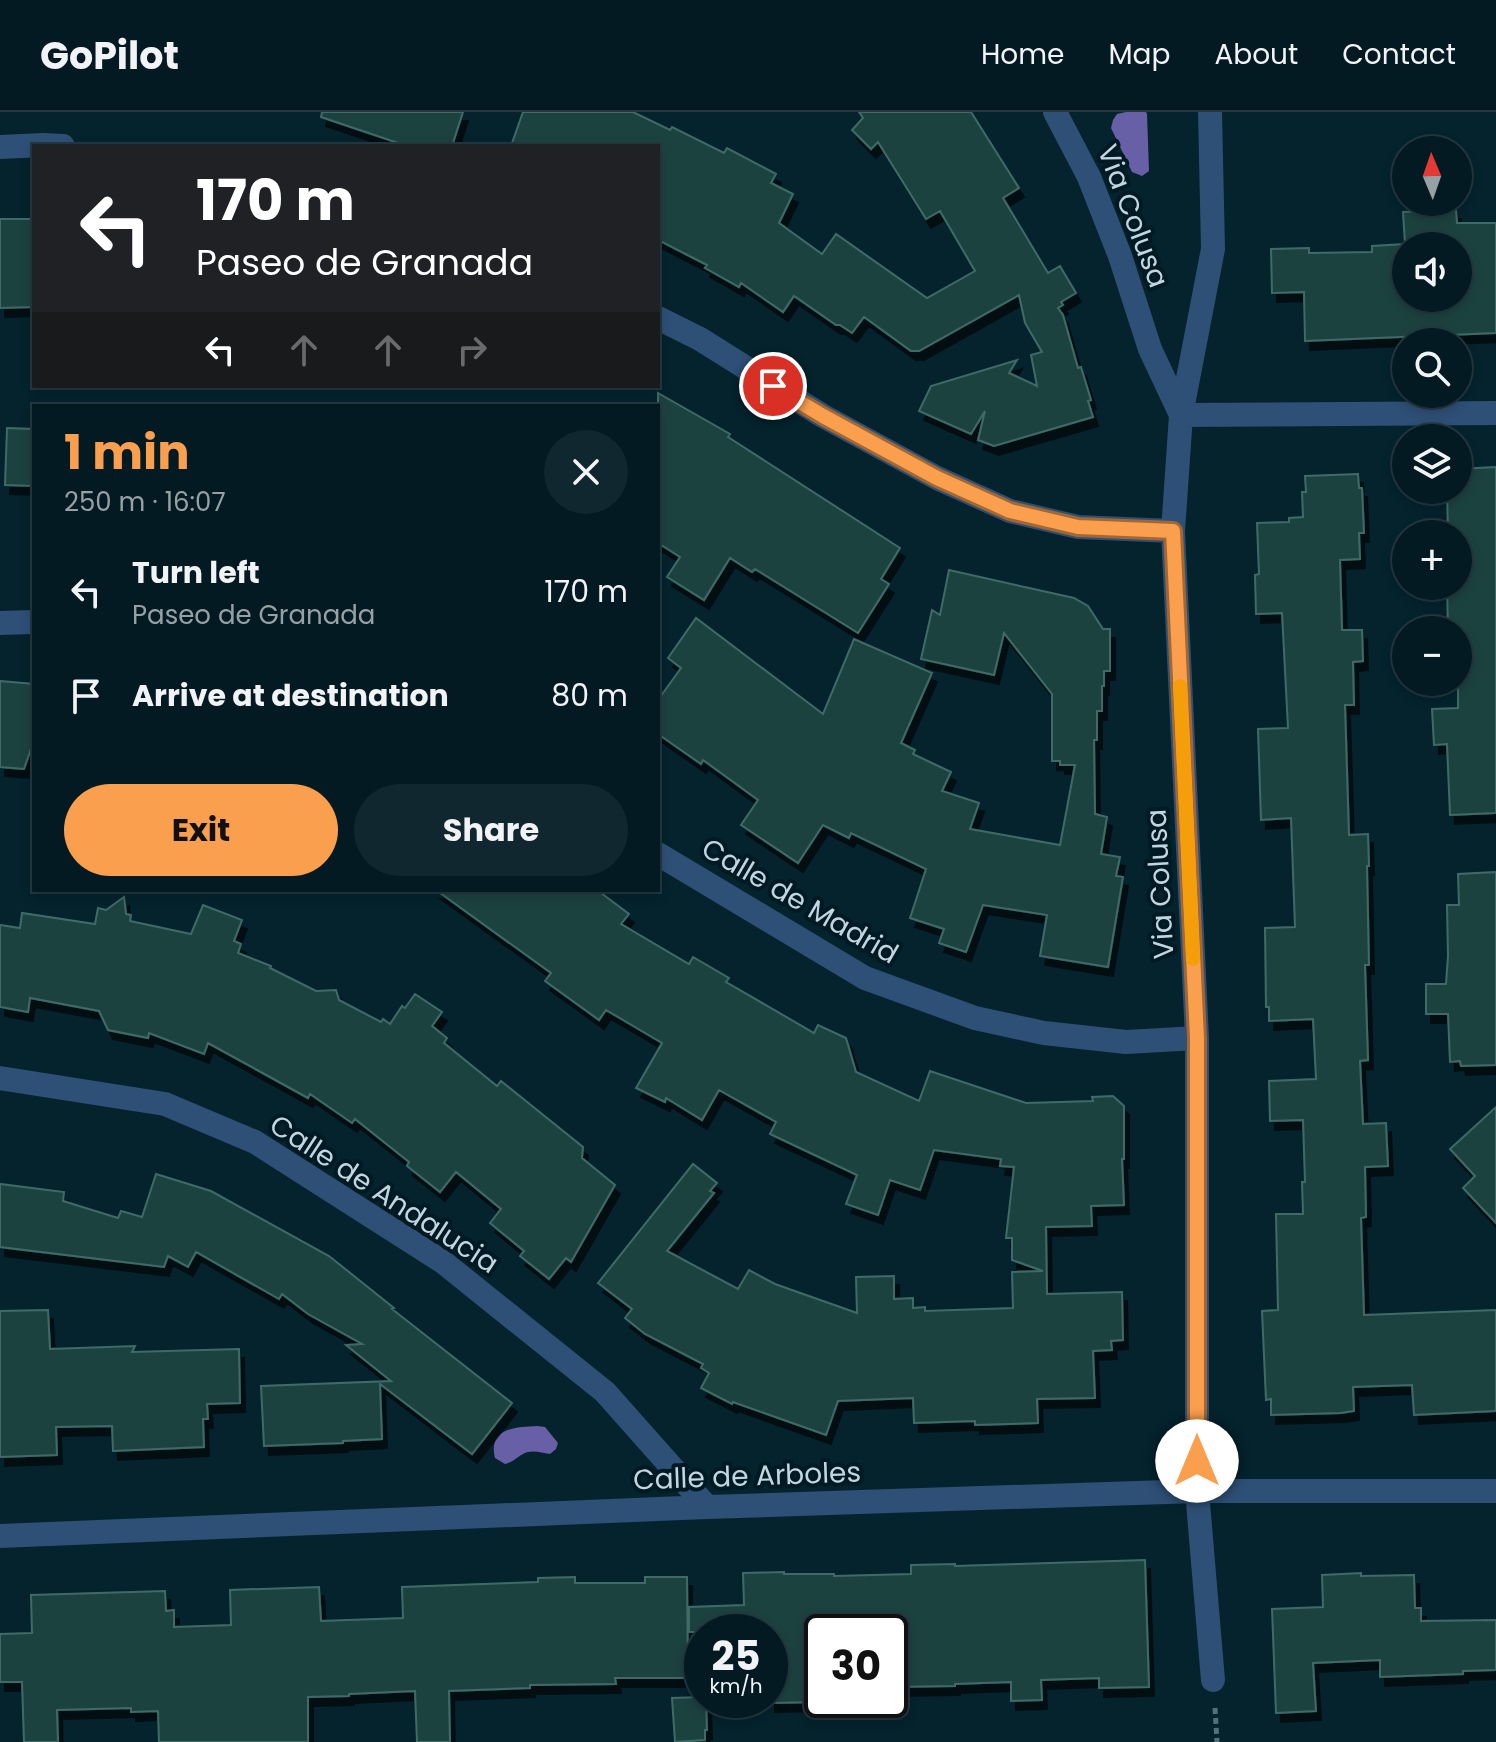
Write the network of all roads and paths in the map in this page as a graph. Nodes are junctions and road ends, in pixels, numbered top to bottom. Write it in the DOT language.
graph roads {
  1 [pos="1055,112"];
  2 [pos="1210,112"];
  3 [pos="32,146"];
  4 [pos="0,147"];
  5 [pos="660,319"];
  6 [pos="1496,413"];
  7 [pos="1181,415"];
  8 [pos="1173,531"];
  9 [pos="32,622"];
  10 [pos="0,623"];
  11 [pos="660,855"];
  12 [pos="1197,1038"];
  13 [pos="0,1078"];
  14 [pos="1197,1491"];
  15 [pos="1496,1491"];
  16 [pos="707,1507"];
  17 [pos="0,1536"];
  18 [pos="1213,1680"];
  1 -- 7 [label="street, Via Colusa"];
  2 -- 7 [label="street"];
  3 -- 4 [label="street"];
  5 -- 8 [label="street"];
  6 -- 7 [label="street"];
  7 -- 8 [label="street, Via Colusa"];
  8 -- 12 [label="street, Via Colusa"];
  9 -- 10 [label="street"];
  11 -- 12 [label="street, Calle de Madrid"];
  12 -- 14 [label="street, Via Colusa"];
  13 -- 16 [label="street, Calle de Andalucia"];
  14 -- 15 [label="street, Calle de Arboles"];
  14 -- 16 [label="street, Calle de Arboles"];
  14 -- 18 [label="street, Via Colusa"];
  16 -- 17 [label="street, Calle de Arboles"];
}
